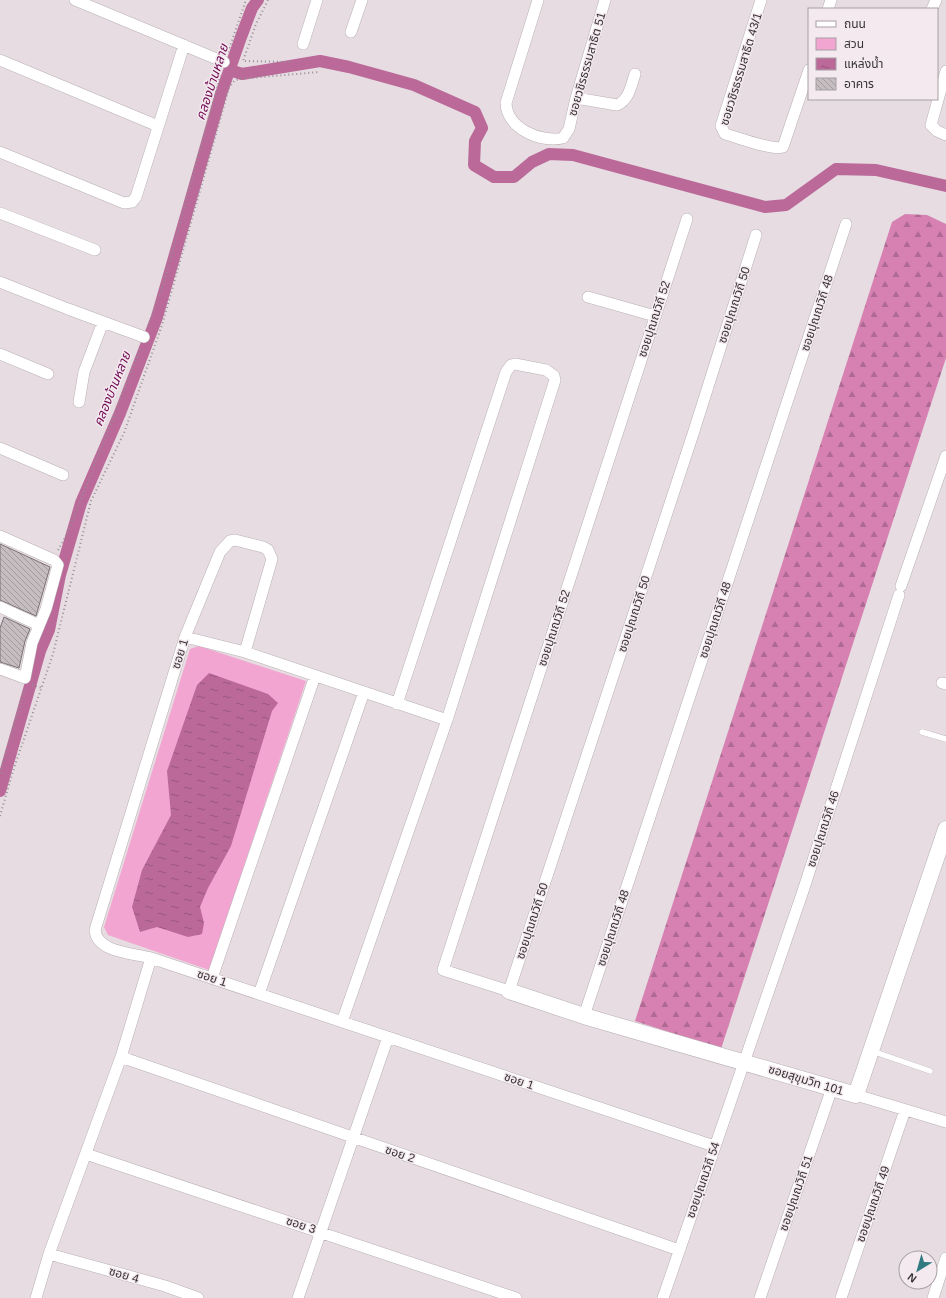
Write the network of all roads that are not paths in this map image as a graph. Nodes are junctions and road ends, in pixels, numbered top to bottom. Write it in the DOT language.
graph roads {
  1 [pos="75,0"];
  2 [pos="317,0"];
  3 [pos="362,0"];
  4 [pos="538,0"];
  5 [pos="605,0"];
  6 [pos="761,0"];
  7 [pos="351,32"];
  8 [pos="303,44"];
  9 [pos="184,45"];
  10 [pos="0,60"];
  11 [pos="224,62"];
  12 [pos="946,71"];
  13 [pos="808,73"];
  14 [pos="635,74"];
  15 [pos="576,98"];
  16 [pos="938,100"];
  17 [pos="938,100"];
  18 [pos="158,126"];
  19 [pos="946,135"];
  20 [pos="0,152"];
  21 [pos="0,213"];
  22 [pos="687,218"];
  23 [pos="846,224"];
  24 [pos="756,235"];
  25 [pos="95,250"];
  26 [pos="0,282"];
  27 [pos="588,297"];
  28 [pos="655,316"];
  29 [pos="103,322"];
  30 [pos="144,337"];
  31 [pos="0,354"];
  32 [pos="48,374"];
  33 [pos="79,402"];
  34 [pos="0,448"];
  35 [pos="946,456"];
  36 [pos="63,475"];
  37 [pos="0,536"];
  38 [pos="0,607"];
  39 [pos="39,625"];
  40 [pos="185,637"];
  41 [pos="245,652"];
  42 [pos="0,669"];
  43 [pos="315,676"];
  44 [pos="364,692"];
  45 [pos="397,704"];
  46 [pos="447,720"];
  47 [pos="922,732"];
  48 [pos="946,739"];
  49 [pos="946,829"];
  50 [pos="151,958"];
  51 [pos="212,978"];
  52 [pos="509,991"];
  53 [pos="259,994"];
  54 [pos="584,1016"];
  55 [pos="342,1022"];
  56 [pos="388,1037"];
  57 [pos="871,1051"];
  58 [pos="121,1058"];
  59 [pos="743,1062"];
  60 [pos="930,1071"];
  61 [pos="832,1088"];
  62 [pos="856,1095"];
  63 [pos="904,1110"];
  64 [pos="946,1122"];
  65 [pos="353,1138"];
  66 [pos="714,1146"];
  67 [pos="86,1154"];
  68 [pos="320,1232"];
  69 [pos="679,1250"];
  70 [pos="49,1254"];
  71 [pos="946,1258"];
  72 [pos="36,1298"];
  73 [pos="198,1298"];
  74 [pos="298,1298"];
  75 [pos="516,1298"];
  76 [pos="663,1298"];
  77 [pos="760,1298"];
  78 [pos="841,1298"];
  79 [pos="932,1298"];
  1 -- 9 [label="street"];
  2 -- 8 [label="street"];
  3 -- 7 [label="street"];
  4 -- 15 [label="street, ซอยวชิรธรรมสาธิต 51"];
  5 -- 15 [label="street, ซอยวชิรธรรมสาธิต 51"];
  6 -- 13 [label="street, ซอยวชิรธรรมสาธิต 43/1"];
  9 -- 11 [label="street"];
  9 -- 18 [label="street"];
  10 -- 18 [label="street"];
  12 -- 17 [label="street"];
  14 -- 15 [label="street"];
  16 -- 19 [label="street"];
  18 -- 20 [label="street"];
  21 -- 25 [label="street"];
  22 -- 28 [label="street, ซอยปุณณวิถี 52"];
  23 -- 54 [label="street, ซอยปุณณวิถี 48"];
  24 -- 52 [label="street, ซอยปุณณวิถี 50"];
  26 -- 29 [label="street"];
  27 -- 28 [label="street"];
  28 -- 52 [label="street, ซอยปุณณวิถี 52"];
  29 -- 30 [label="street"];
  29 -- 33 [label="street"];
  31 -- 32 [label="street"];
  34 -- 36 [label="street"];
  35 -- 59 [label="street, ซอยปุณณวิถี 46"];
  37 -- 39 [label="street"];
  38 -- 39 [label="street"];
  39 -- 42 [label="street"];
  40 -- 41 [label="street"];
  40 -- 41 [label="street, ซอย 1"];
  40 -- 50 [label="street, ซอย 1"];
  41 -- 43 [label="street"];
  43 -- 44 [label="street"];
  43 -- 51 [label="street"];
  44 -- 45 [label="street"];
  44 -- 53 [label="street"];
  45 -- 46 [label="street"];
  45 -- 46 [label="street"];
  46 -- 55 [label="street"];
  47 -- 48 [label="lane"];
  49 -- 57 [label="street, ซอยสุขุมวิท 101"];
  50 -- 51 [label="street, ซอย 1"];
  50 -- 58 [label="street"];
  51 -- 53 [label="street, ซอย 1"];
  52 -- 54 [label="street, ซอยสุขุมวิท 101"];
  53 -- 55 [label="street, ซอย 1"];
  54 -- 59 [label="street, ซอยสุขุมวิท 101"];
  55 -- 56 [label="street, ซอย 1"];
  56 -- 65 [label="street"];
  56 -- 66 [label="street, ซอย 1"];
  57 -- 60 [label="lane"];
  57 -- 62 [label="street, ซอยสุขุมวิท 101"];
  58 -- 65 [label="street, ซอย 2"];
  58 -- 67 [label="street"];
  59 -- 61 [label="street, ซอยสุขุมวิท 101"];
  59 -- 66 [label="street, ซอยปุณณวิถี 54"];
  61 -- 62 [label="street, ซอยสุขุมวิท 101"];
  61 -- 77 [label="street, ซอยปุณณวิถี 51"];
  62 -- 63 [label="street"];
  63 -- 64 [label="street"];
  63 -- 78 [label="street, ซอยปุณณวิถี 49"];
  65 -- 68 [label="street"];
  65 -- 69 [label="street, ซอย 2"];
  66 -- 69 [label="street, ซอยปุณณวิถี 54"];
  67 -- 68 [label="street, ซอย 3"];
  67 -- 70 [label="street"];
  68 -- 74 [label="street"];
  68 -- 75 [label="street, ซอย 3"];
  69 -- 76 [label="street, ซอยปุณณวิถี 54"];
  70 -- 72 [label="street"];
  70 -- 73 [label="street, ซอย 4"];
  71 -- 79 [label="street"];
}
